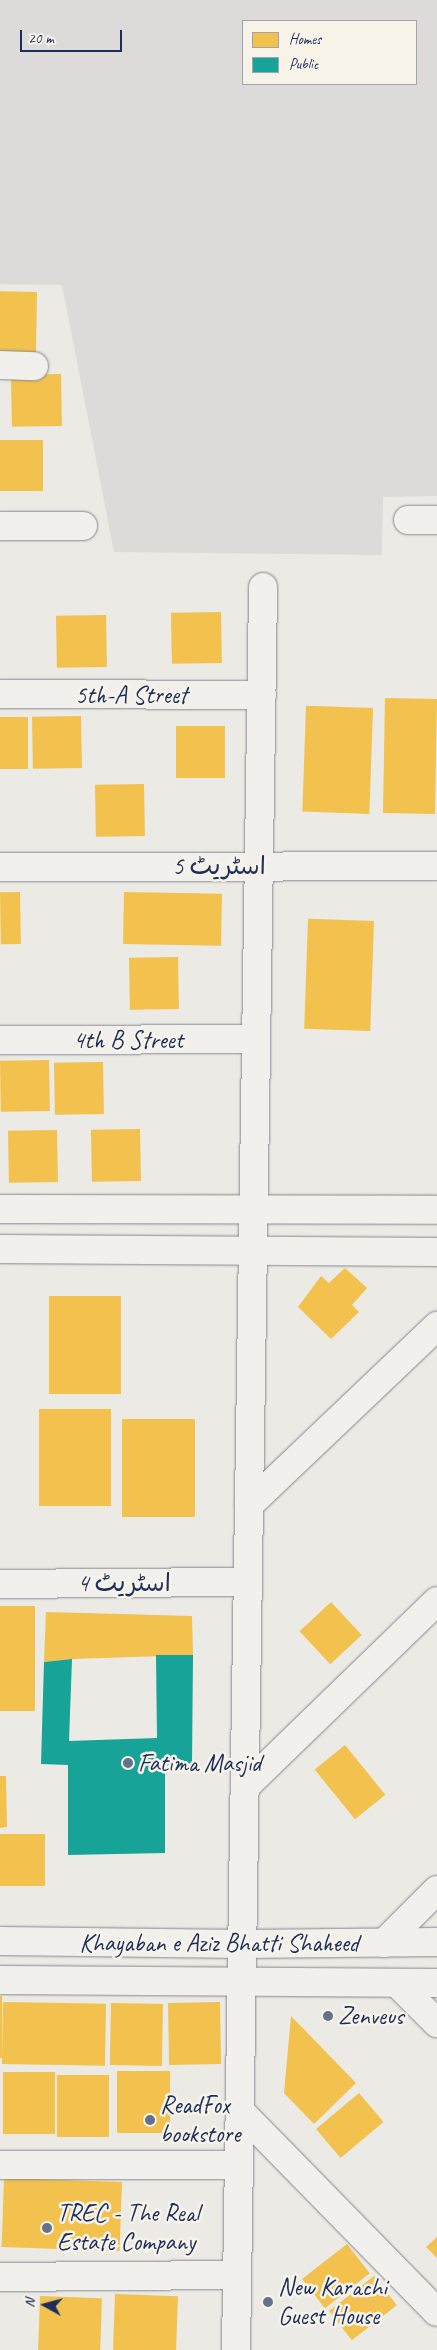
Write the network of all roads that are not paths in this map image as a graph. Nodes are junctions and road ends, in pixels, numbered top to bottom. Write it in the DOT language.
graph roads {
  1 [pos="0,365"];
  2 [pos="34,366"];
  3 [pos="408,520"];
  4 [pos="437,520"];
  5 [pos="0,526"];
  6 [pos="83,526"];
  7 [pos="264,587"];
  8 [pos="0,694"];
  9 [pos="262,695"];
  10 [pos="259,866"];
  11 [pos="437,866"];
  12 [pos="0,867"];
  13 [pos="256,1039"];
  14 [pos="0,1040"];
  15 [pos="0,1209"];
  16 [pos="437,1210"];
  17 [pos="254,1211"];
  18 [pos="0,1249"];
  19 [pos="253,1252"];
  20 [pos="437,1252"];
  21 [pos="437,1326"];
  22 [pos="249,1504"];
  23 [pos="248,1582"];
  24 [pos="0,1584"];
  25 [pos="437,1601"];
  26 [pos="245,1787"];
  27 [pos="437,1890"];
  28 [pos="0,1941"];
  29 [pos="437,1942"];
  30 [pos="384,1943"];
  31 [pos="243,1944"];
  32 [pos="0,1980"];
  33 [pos="242,1982"];
  34 [pos="397,1983"];
  35 [pos="437,1983"];
  36 [pos="437,2023"];
  37 [pos="240,2111"];
  38 [pos="0,2165"];
  39 [pos="239,2165"];
  40 [pos="237,2275"];
  41 [pos="0,2277"];
  42 [pos="437,2312"];
  43 [pos="236,2350"];
  1 -- 2 [label="street"];
  3 -- 4 [label="street"];
  5 -- 6 [label="street"];
  7 -- 9 [label="street"];
  8 -- 9 [label="street, 5th-A Street"];
  9 -- 10 [label="street"];
  10 -- 11 [label="street, اسٹریٹ 5"];
  10 -- 12 [label="street, اسٹریٹ 5"];
  10 -- 13 [label="street"];
  13 -- 14 [label="street, 4th B Street"];
  13 -- 17 [label="street"];
  15 -- 17 [label="street"];
  16 -- 17 [label="street"];
  17 -- 19 [label="street"];
  18 -- 19 [label="street"];
  19 -- 20 [label="street"];
  19 -- 22 [label="street"];
  21 -- 22 [label="street"];
  22 -- 23 [label="street"];
  23 -- 24 [label="street, اسٹریٹ 4"];
  23 -- 26 [label="street"];
  25 -- 26 [label="street"];
  26 -- 31 [label="street"];
  27 -- 30 [label="street"];
  28 -- 31 [label="street, Khayaban e Aziz Bhatti Shaheed"];
  29 -- 30 [label="street, Khayaban e Aziz Bhatti Shaheed"];
  30 -- 31 [label="street, Khayaban e Aziz Bhatti Shaheed"];
  31 -- 33 [label="street"];
  32 -- 33 [label="street, Khayaban e Aziz Bhatti Shaheed"];
  33 -- 34 [label="street, Khayaban e Aziz Bhatti Shaheed"];
  33 -- 37 [label="street"];
  34 -- 35 [label="street, Khayaban e Aziz Bhatti Shaheed"];
  34 -- 36 [label="street"];
  37 -- 39 [label="street"];
  37 -- 42 [label="street"];
  38 -- 39 [label="street"];
  39 -- 40 [label="street"];
  40 -- 41 [label="street"];
  40 -- 43 [label="street"];
}
